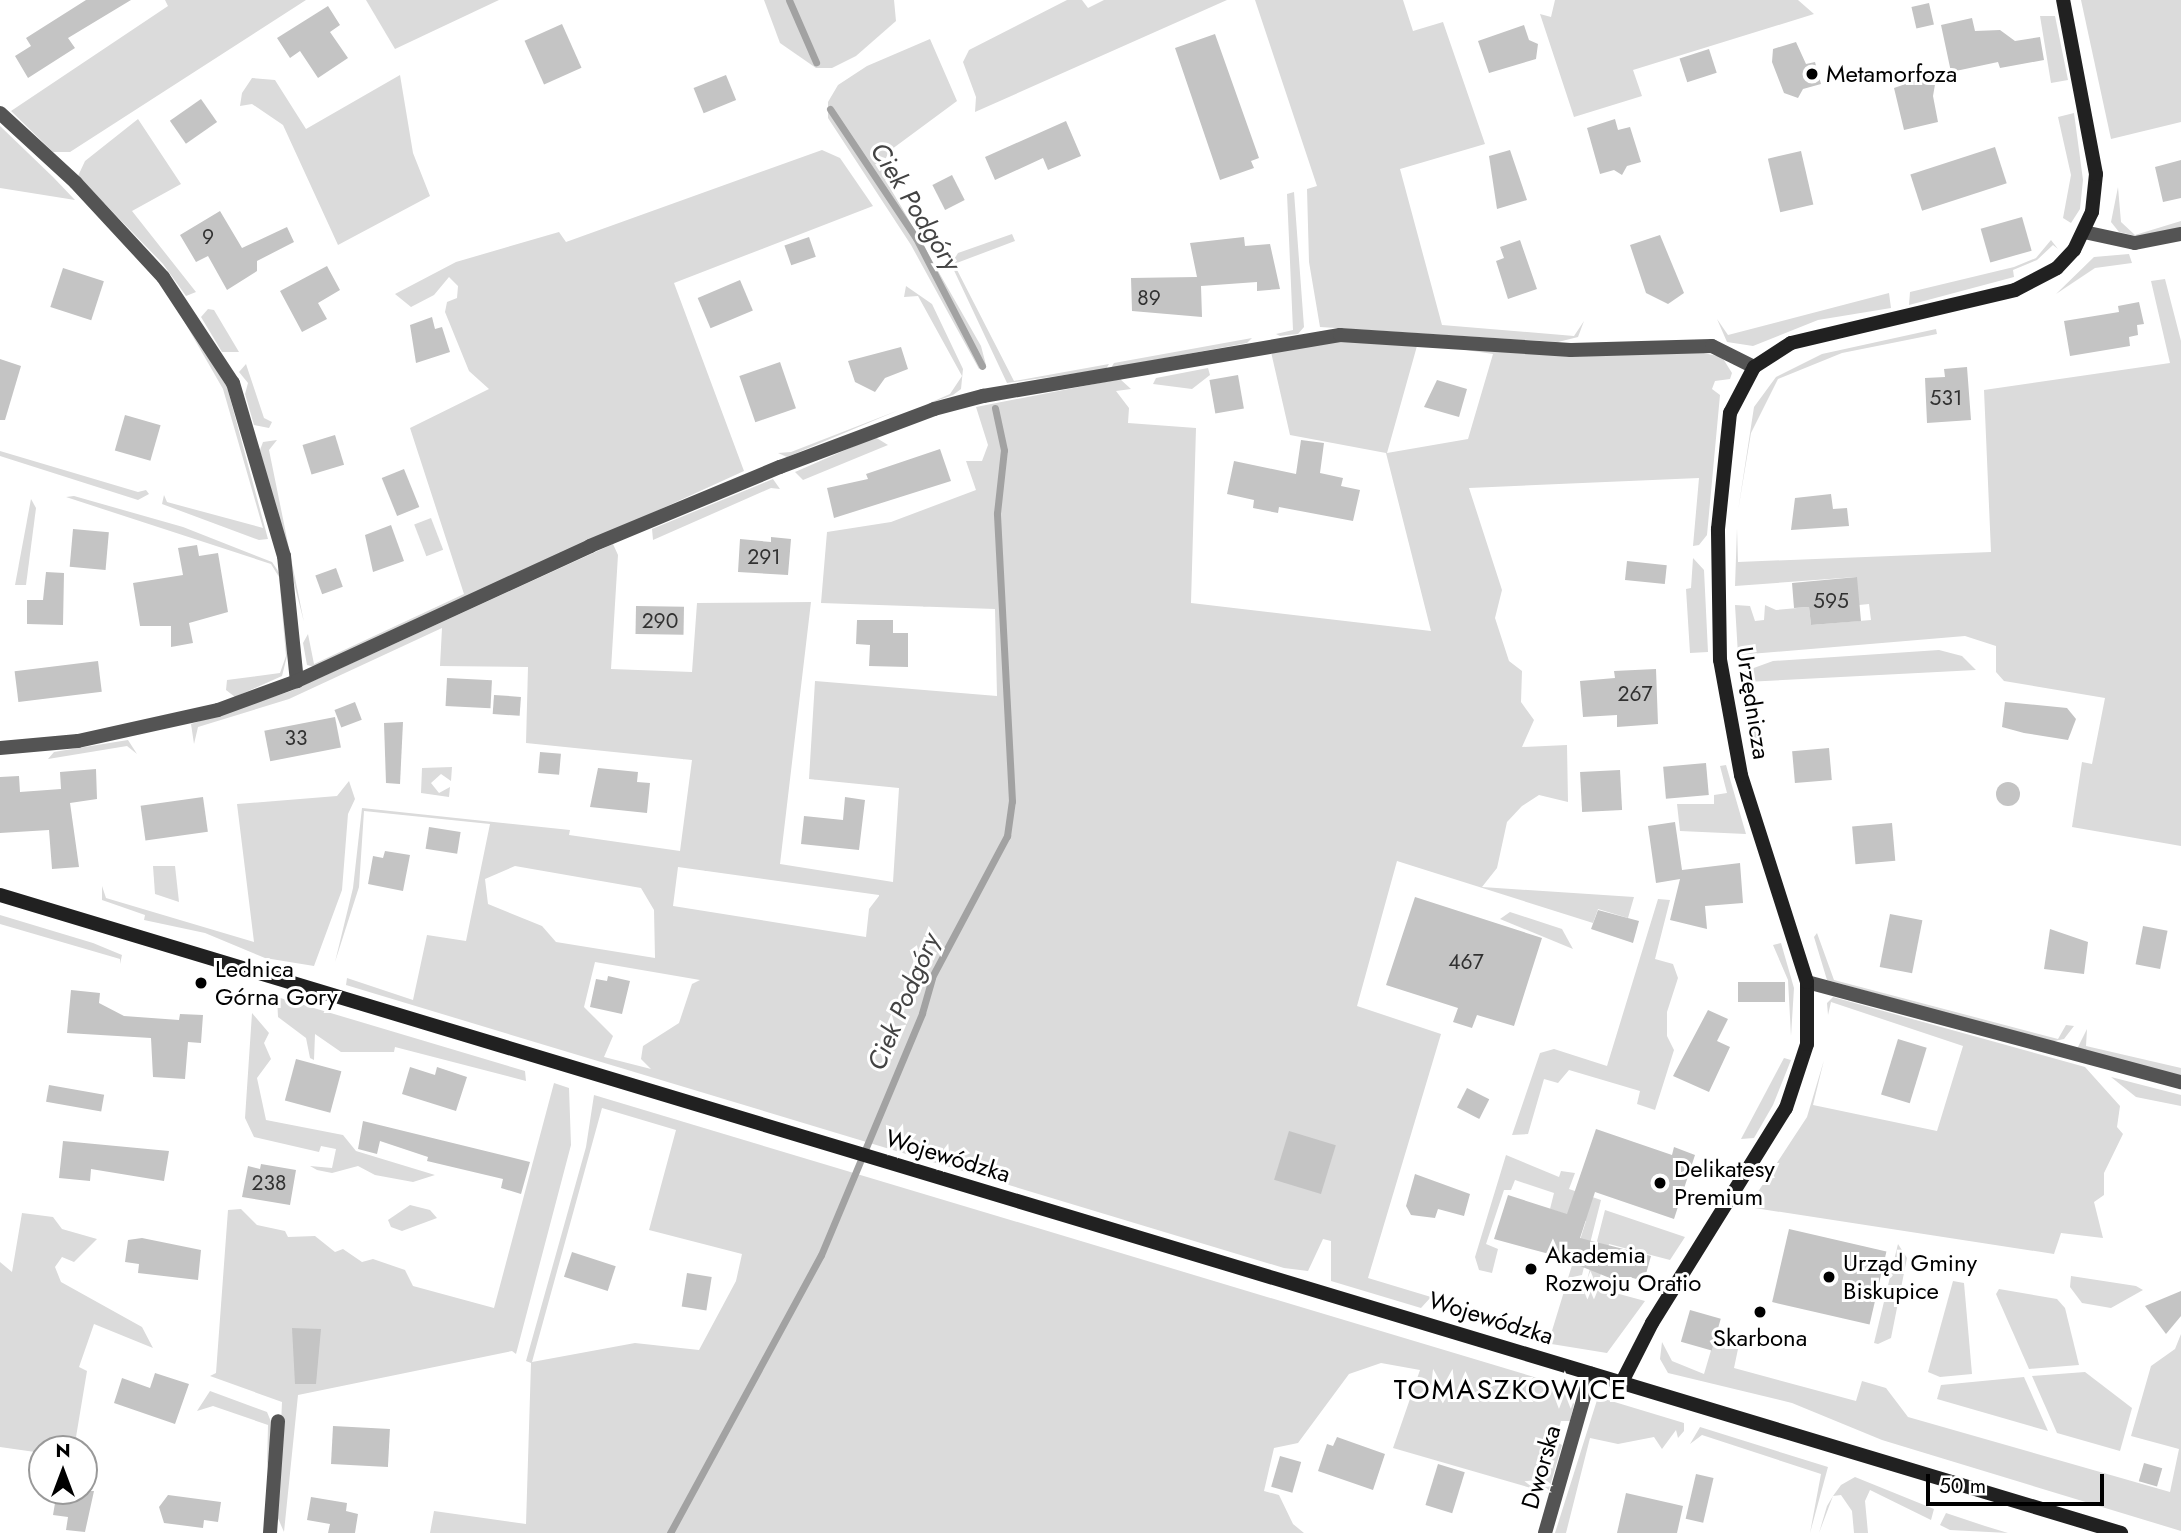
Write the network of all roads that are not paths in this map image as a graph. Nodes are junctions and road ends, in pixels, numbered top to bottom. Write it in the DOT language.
graph roads {
  1 [pos="2063,0"];
  2 [pos="0,113"];
  3 [pos="2084,232"];
  4 [pos="2181,234"];
  5 [pos="1754,368"];
  6 [pos="297,681"];
  7 [pos="0,748"];
  8 [pos="0,895"];
  9 [pos="1807,982"];
  10 [pos="2181,1082"];
  11 [pos="1591,1373"];
  12 [pos="1622,1382"];
  13 [pos="278,1421"];
  14 [pos="270,1533"];
  15 [pos="1545,1533"];
  16 [pos="2121,1533"];
  1 -- 3 [label="main road"];
  2 -- 6 [label="street"];
  3 -- 4 [label="street"];
  3 -- 5 [label="main road"];
  5 -- 6 [label="street"];
  5 -- 9 [label="main road, Urzędnicza"];
  6 -- 7 [label="street"];
  8 -- 11 [label="main road, Wojewódzka"];
  9 -- 10 [label="street"];
  9 -- 12 [label="main road, Urzędnicza"];
  11 -- 12 [label="main road, Wojewódzka"];
  11 -- 15 [label="street, Dworska"];
  12 -- 16 [label="main road, Wojewódzka"];
  13 -- 14 [label="street"];
}
